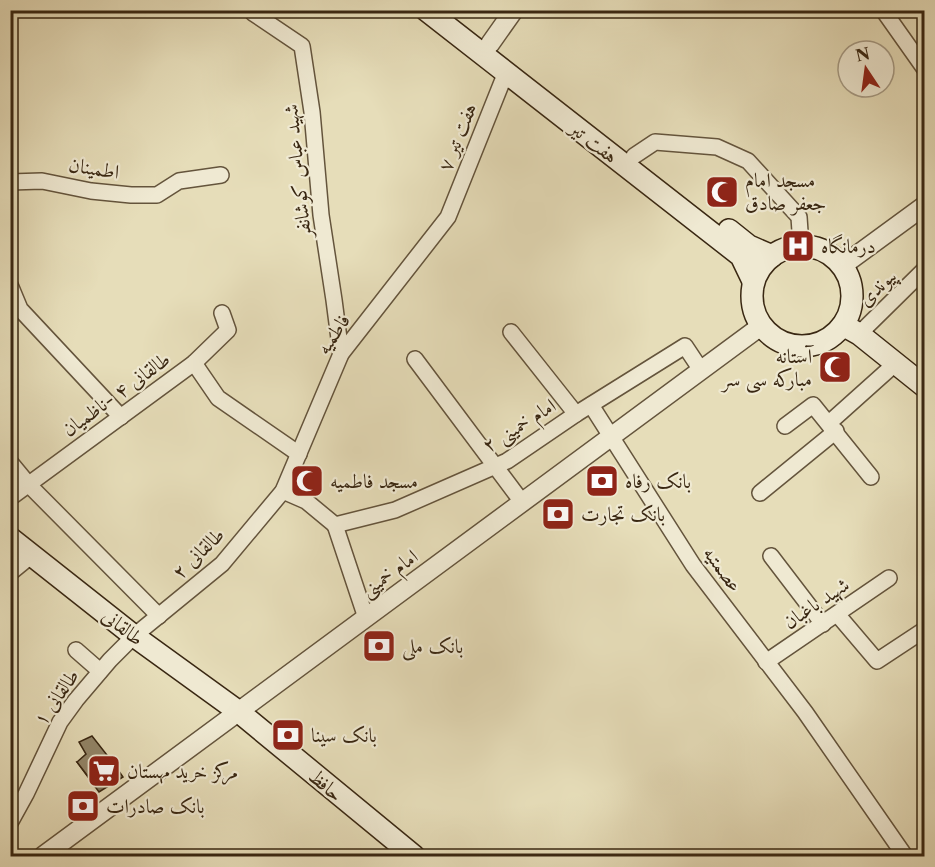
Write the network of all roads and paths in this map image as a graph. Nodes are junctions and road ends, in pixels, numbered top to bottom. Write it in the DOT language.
graph roads {
  1 [pos="251,10"];
  2 [pos="426,10"];
  3 [pos="448,10"];
  4 [pos="514,10"];
  5 [pos="883,10"];
  6 [pos="487,49"];
  7 [pos="924,68"];
  8 [pos="506,72"];
  9 [pos="634,156"];
  10 [pos="221,175"];
  11 [pos="10,182"];
  12 [pos="924,207"];
  13 [pos="448,217"];
  14 [pos="801,246"];
  15 [pos="772,256"];
  16 [pos="842,266"];
  17 [pos="924,270"];
  18 [pos="753,281"];
  19 [pos="10,285"];
  20 [pos="222,313"];
  21 [pos="761,326"];
  22 [pos="851,330"];
  23 [pos="511,332"];
  24 [pos="341,354"];
  25 [pos="416,359"];
  26 [pos="194,363"];
  27 [pos="896,363"];
  28 [pos="701,370"];
  29 [pos="924,386"];
  30 [pos="591,405"];
  31 [pos="576,414"];
  32 [pos="121,417"];
  33 [pos="785,426"];
  34 [pos="832,427"];
  35 [pos="611,436"];
  36 [pos="299,454"];
  37 [pos="10,462"];
  38 [pos="495,466"];
  39 [pos="871,477"];
  40 [pos="29,485"];
  41 [pos="283,491"];
  42 [pos="760,493"];
  43 [pos="10,498"];
  44 [pos="522,502"];
  45 [pos="335,525"];
  46 [pos="10,538"];
  47 [pos="32,555"];
  48 [pos="771,556"];
  49 [pos="10,573"];
  50 [pos="889,578"];
  51 [pos="837,614"];
  52 [pos="159,616"];
  53 [pos="366,618"];
  54 [pos="823,624"];
  55 [pos="924,630"];
  56 [pos="134,636"];
  57 [pos="76,650"];
  58 [pos="766,662"];
  59 [pos="100,671"];
  60 [pos="239,712"];
  61 [pos="10,823"];
  62 [pos="44,856"];
  63 [pos="414,856"];
  64 [pos="905,856"];
  1 -- 24 [label="street, شهید عباس کوشانفر"];
  2 -- 6 [label="main road, هفت تیر"];
  3 -- 6 [label="main road, هفت تیر"];
  4 -- 6 [label="street"];
  5 -- 7 [label="street"];
  6 -- 8 [label="main road, هفت تیر"];
  6 -- 9 [label="main road, هفت تیر"];
  8 -- 13 [label="street, هفت تیر ۷"];
  8 -- 18 [label="main road, هفت تیر"];
  9 -- 14 [label="street"];
  9 -- 15 [label="main road, هفت تیر"];
  10 -- 11 [label="street, اطمینان"];
  12 -- 16 [label="street"];
  13 -- 24 [label="street, فاطمیه"];
  14 -- 15 [label="main road"];
  14 -- 16 [label="main road"];
  15 -- 18 [label="main road"];
  16 -- 22 [label="main road"];
  17 -- 22 [label="street, پیوندی"];
  18 -- 21 [label="main road"];
  19 -- 32 [label="street"];
  20 -- 26 [label="street, طالقانی ۴ -ناظمیان"];
  21 -- 22 [label="main road"];
  21 -- 28 [label="street, امام خمینی"];
  22 -- 27 [label="main road"];
  23 -- 31 [label="street"];
  24 -- 36 [label="street, فاطمیه"];
  25 -- 38 [label="street"];
  26 -- 32 [label="street, طالقانی ۴ -ناظمیان"];
  26 -- 36 [label="street"];
  27 -- 29 [label="main road"];
  27 -- 34 [label="street"];
  28 -- 30 [label="street, امام خمینی ۲"];
  28 -- 35 [label="street, امام خمینی"];
  30 -- 31 [label="street, امام خمینی ۲"];
  30 -- 35 [label="street, عصمتیه"];
  31 -- 38 [label="street, امام خمینی ۲"];
  32 -- 40 [label="street, طالقانی ۴ -ناظمیان"];
  33 -- 34 [label="street"];
  34 -- 39 [label="street"];
  34 -- 42 [label="street"];
  35 -- 44 [label="street, امام خمینی"];
  35 -- 58 [label="street, عصمتیه"];
  36 -- 41 [label="street, فاطمیه"];
  37 -- 40 [label="street"];
  38 -- 44 [label="street"];
  38 -- 45 [label="street, امام خمینی ۲"];
  40 -- 43 [label="street, طالقانی ۴ -ناظمیان"];
  40 -- 52 [label="street"];
  41 -- 45 [label="street"];
  41 -- 52 [label="street, طالقانی ۲"];
  44 -- 53 [label="street, امام خمینی"];
  45 -- 53 [label="street"];
  46 -- 47 [label="main road, طالقانی"];
  47 -- 49 [label="street"];
  47 -- 56 [label="main road, طالقانی"];
  48 -- 54 [label="street"];
  50 -- 51 [label="street, شهید باغبان"];
  51 -- 54 [label="street, شهید باغبان"];
  51 -- 55 [label="street"];
  52 -- 56 [label="street, طالقانی ۲"];
  53 -- 60 [label="street, امام خمینی"];
  54 -- 58 [label="street, شهید باغبان"];
  56 -- 59 [label="street, طالقانی ۱"];
  56 -- 60 [label="main road, طالقانی"];
  57 -- 59 [label="street"];
  58 -- 64 [label="street, عصمتیه"];
  59 -- 61 [label="street, طالقانی ۱"];
  60 -- 62 [label="street, امام خمینی"];
  60 -- 63 [label="main road, حافظ"];
}
